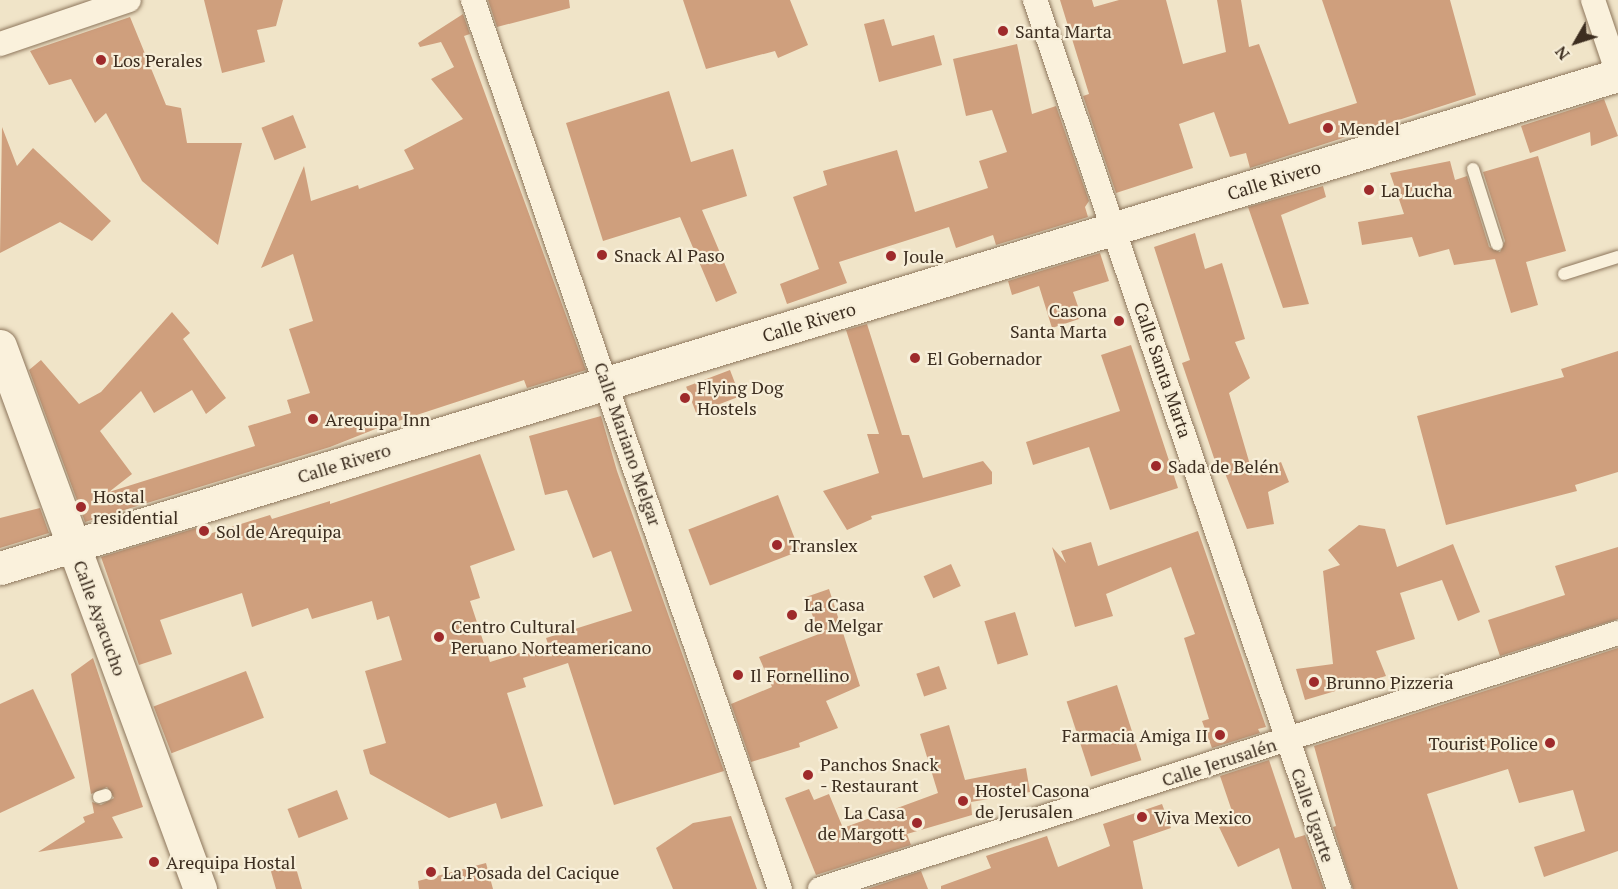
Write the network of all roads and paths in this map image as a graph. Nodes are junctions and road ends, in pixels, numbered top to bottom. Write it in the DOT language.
graph roads {
  1 [pos="129,0"];
  2 [pos="473,0"];
  3 [pos="1035,0"];
  4 [pos="1593,0"];
  5 [pos="0,44"];
  6 [pos="1618,74"];
  7 [pos="1473,169"];
  8 [pos="1115,228"];
  9 [pos="1497,244"];
  10 [pos="1618,257"];
  11 [pos="1564,274"];
  12 [pos="0,346"];
  13 [pos="608,383"];
  14 [pos="74,546"];
  15 [pos="0,568"];
  16 [pos="1618,633"];
  17 [pos="1288,740"];
  18 [pos="200,889"];
  19 [pos="780,889"];
  20 [pos="820,889"];
  21 [pos="1339,889"];
  1 -- 5 [label="street"];
  2 -- 13 [label="street, Calle Mariano Melgar"];
  3 -- 8 [label="street, Calle Santa Marta"];
  4 -- 6 [label="street"];
  6 -- 8 [label="street, Calle Rivero"];
  7 -- 9 [label="lane"];
  8 -- 13 [label="street, Calle Rivero"];
  8 -- 17 [label="street, Calle Santa Marta"];
  10 -- 11 [label="lane"];
  12 -- 14 [label="street, Calle Ayacucho"];
  13 -- 14 [label="street, Calle Rivero"];
  13 -- 19 [label="street, Calle Mariano Melgar"];
  14 -- 15 [label="street, Calle Rivero"];
  14 -- 18 [label="street, Calle Ayacucho"];
  16 -- 17 [label="street, Calle Jerusalén"];
  17 -- 20 [label="street, Calle Jerusalén"];
  17 -- 21 [label="street, Calle Ugarte"];
}
